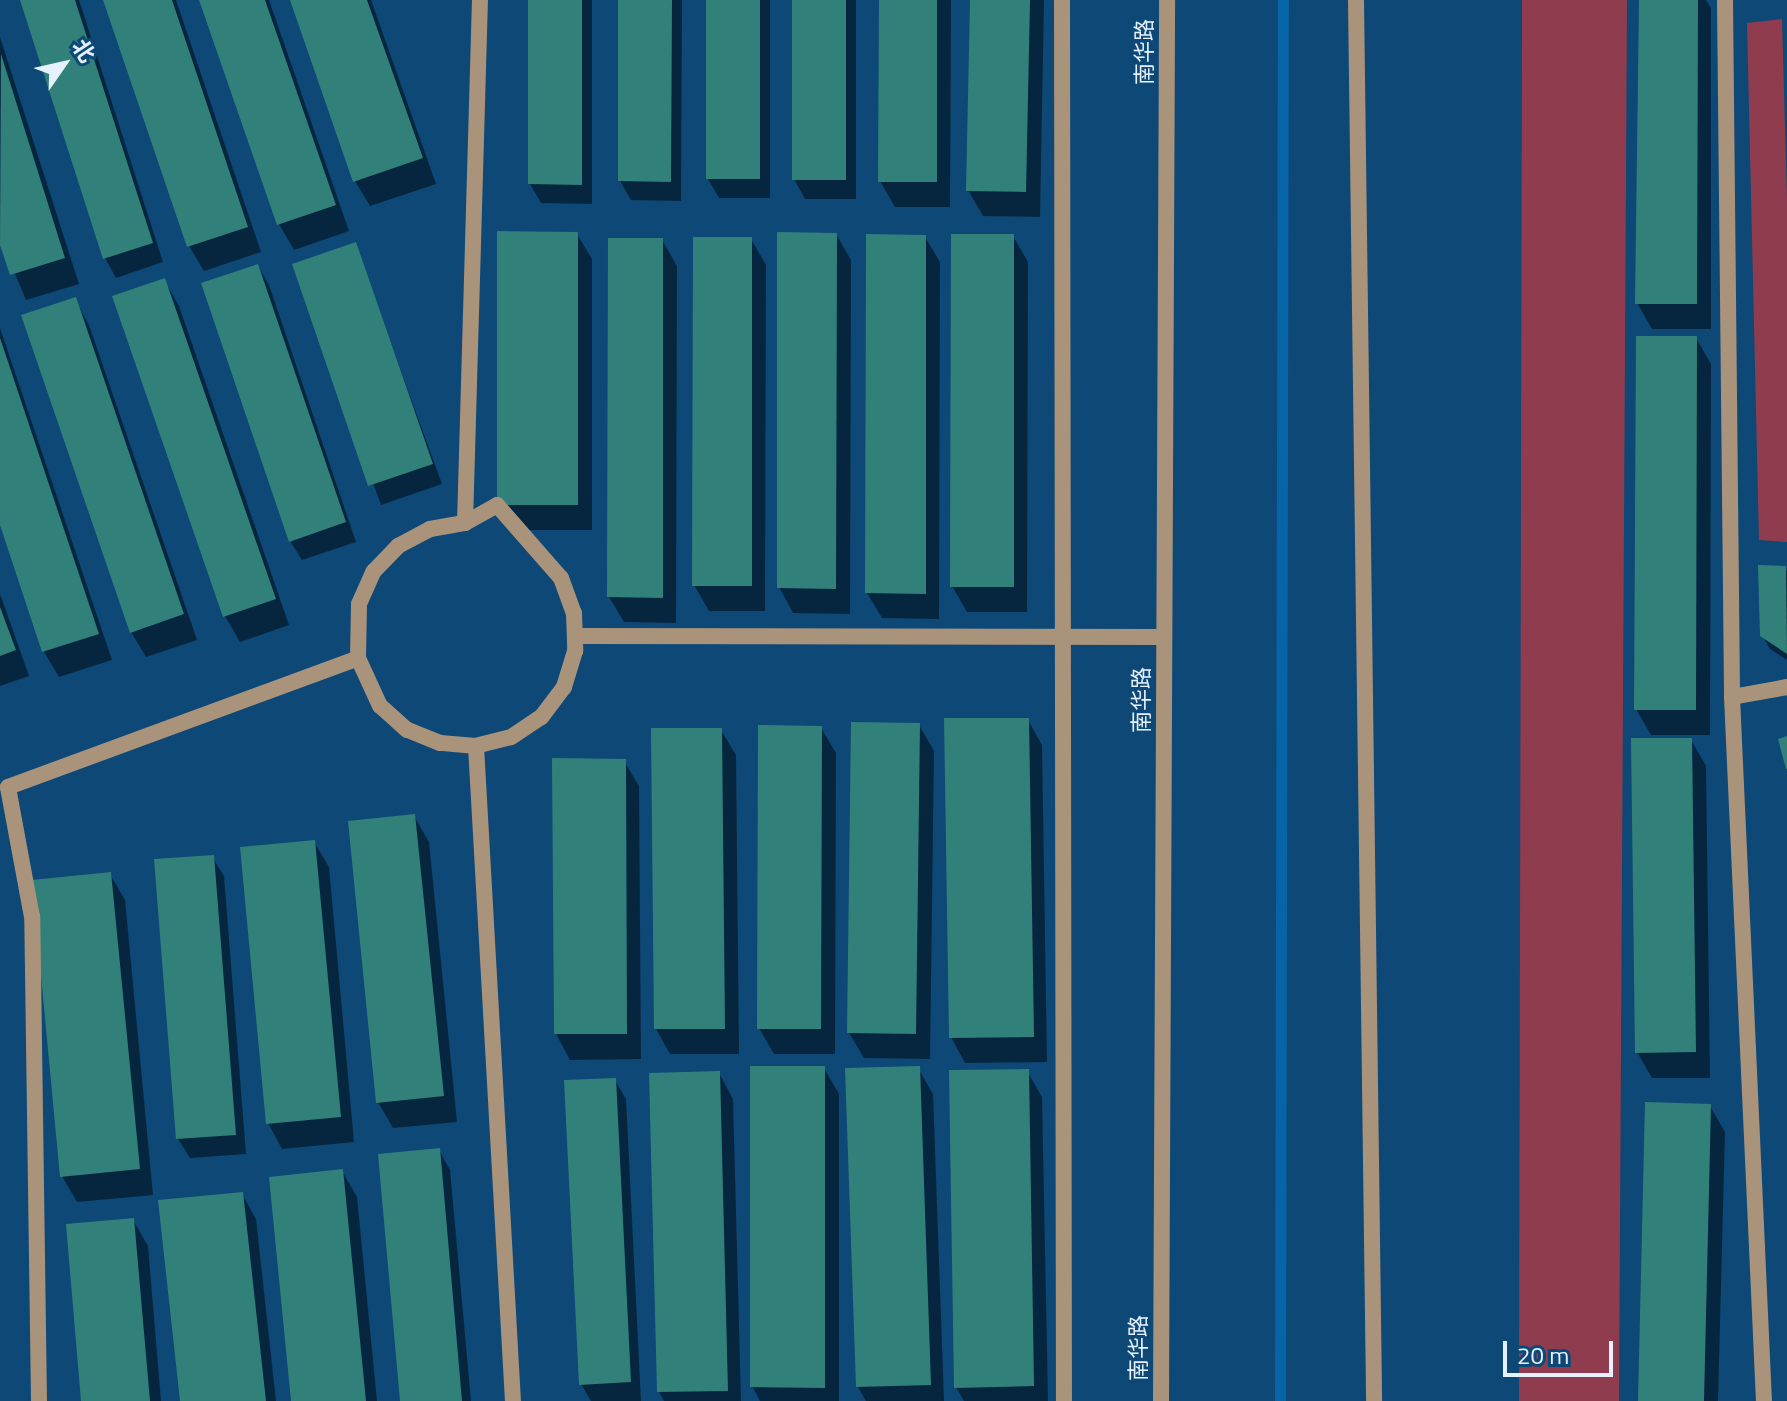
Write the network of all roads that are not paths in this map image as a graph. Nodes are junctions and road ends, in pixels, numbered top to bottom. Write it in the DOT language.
graph roads {
  1 [pos="480,0"];
  2 [pos="1062,0"];
  3 [pos="1167,0"];
  4 [pos="1356,0"];
  5 [pos="1725,0"];
  6 [pos="465,523"];
  7 [pos="575,636"];
  8 [pos="1063,637"];
  9 [pos="1164,637"];
  10 [pos="358,658"];
  11 [pos="1787,687"];
  12 [pos="1732,697"];
  13 [pos="476,746"];
  14 [pos="4,788"];
  15 [pos="39,1401"];
  16 [pos="513,1401"];
  17 [pos="1064,1401"];
  18 [pos="1161,1401"];
  19 [pos="1374,1401"];
  20 [pos="1764,1401"];
  1 -- 6 [label="street"];
  2 -- 8 [label="street"];
  3 -- 9 [label="street, 南华路"];
  4 -- 19 [label="street"];
  5 -- 12 [label="street"];
  6 -- 7 [label="street"];
  6 -- 10 [label="street"];
  7 -- 8 [label="street"];
  7 -- 13 [label="street"];
  8 -- 9 [label="street"];
  8 -- 17 [label="street"];
  9 -- 18 [label="street, 南华路"];
  10 -- 13 [label="street"];
  10 -- 14 [label="street"];
  11 -- 12 [label="street"];
  12 -- 20 [label="street"];
  13 -- 16 [label="street"];
  14 -- 15 [label="street"];
}
